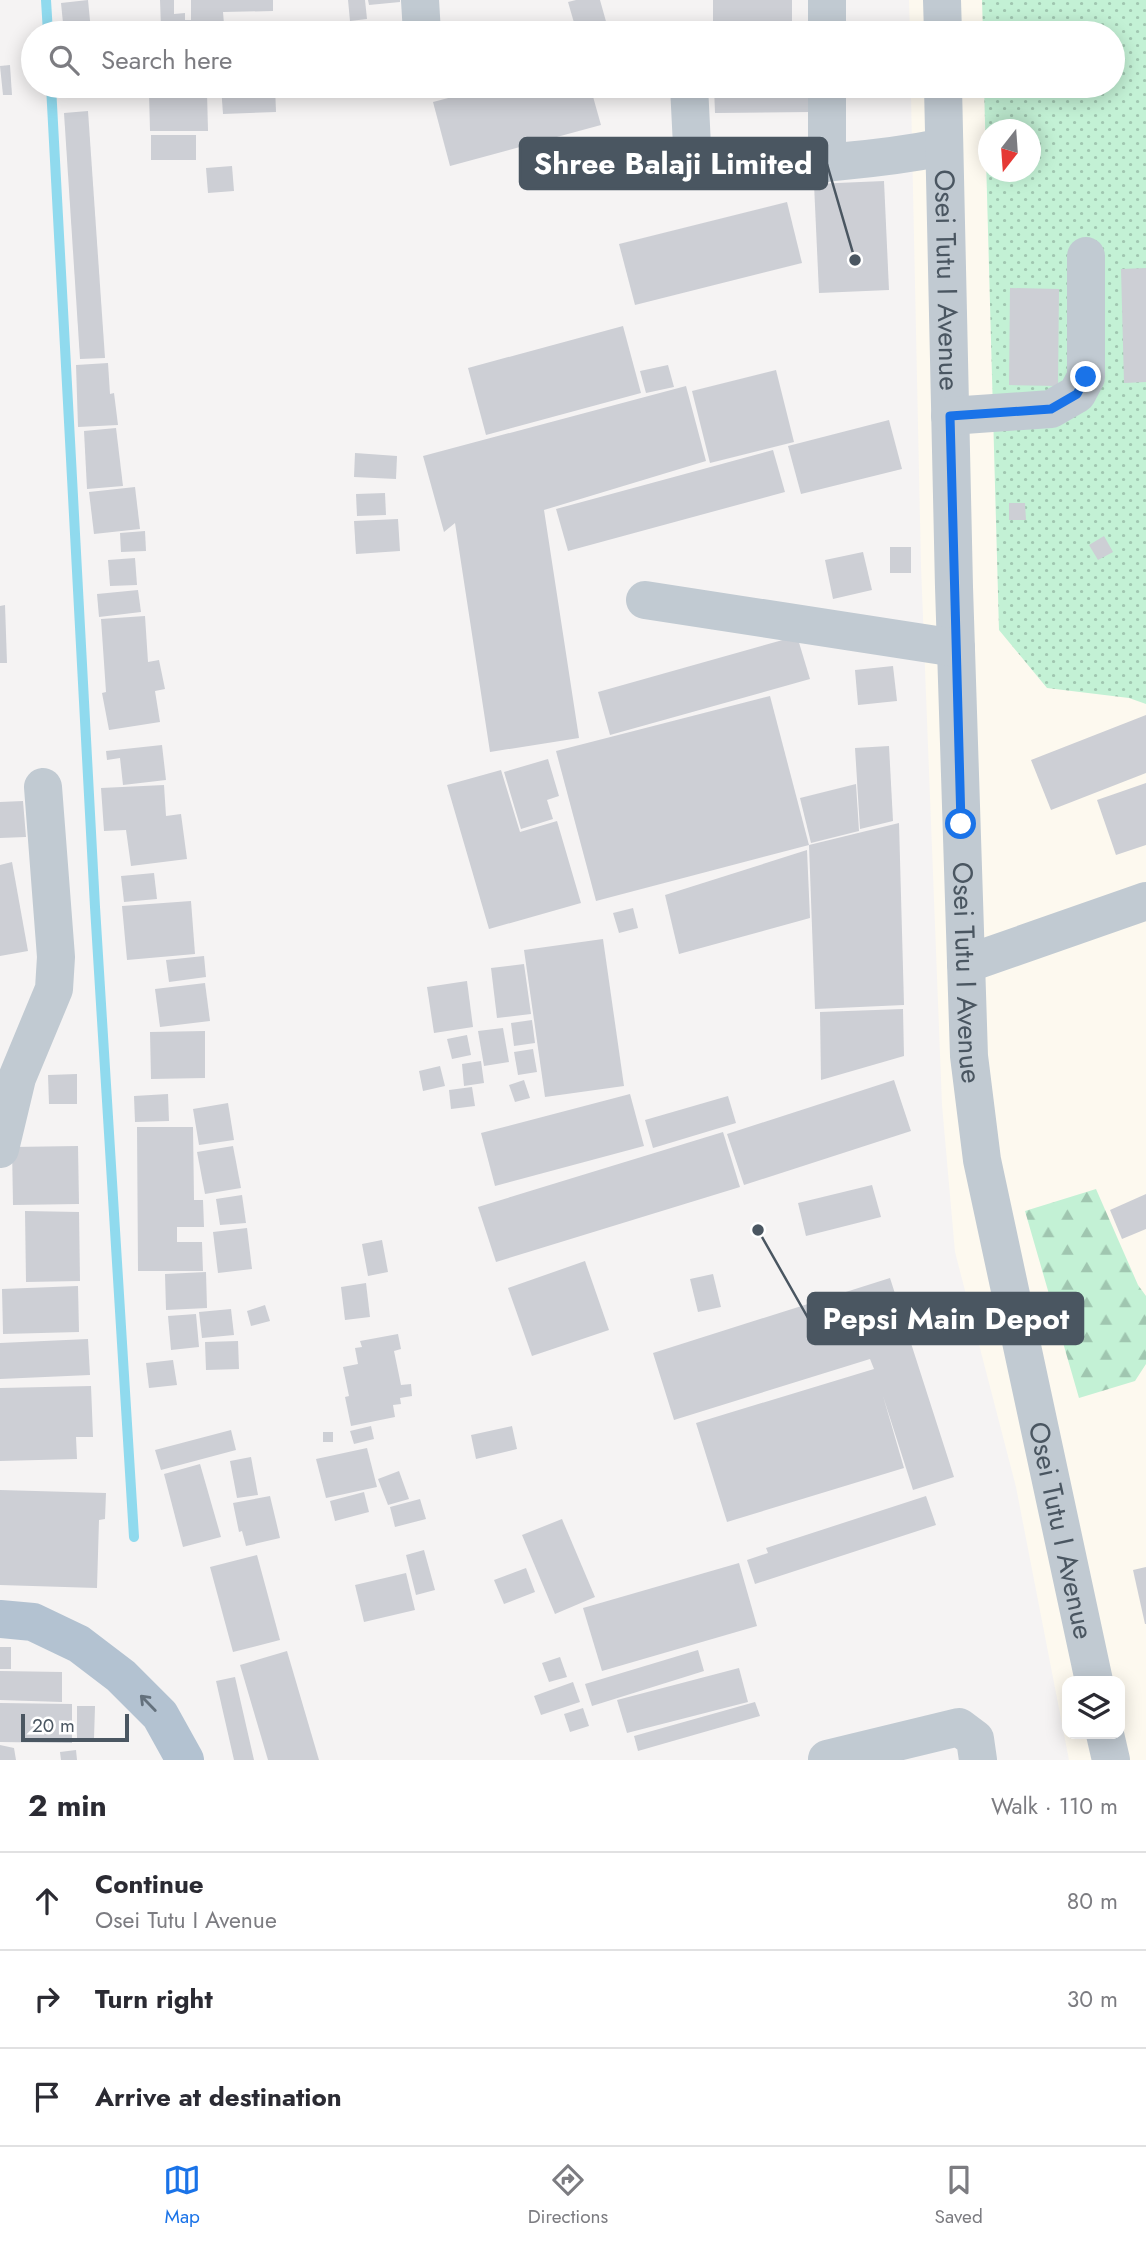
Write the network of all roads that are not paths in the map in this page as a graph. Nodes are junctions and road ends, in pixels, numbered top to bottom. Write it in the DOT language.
graph roads {
  1 [pos="420,0"];
  2 [pos="827,0"];
  3 [pos="942,0"];
  4 [pos="421,21"];
  5 [pos="827,21"];
  6 [pos="943,21"];
  7 [pos="690,98"];
  8 [pos="827,98"];
  9 [pos="943,98"];
  10 [pos="944,147"];
  11 [pos="827,163"];
  12 [pos="1086,256"];
  13 [pos="950,416"];
  14 [pos="645,600"];
  15 [pos="956,648"];
  16 [pos="43,787"];
  17 [pos="1146,901"];
  18 [pos="966,964"];
  19 [pos="0,1149"];
  20 [pos="0,1619"];
  21 [pos="1093,1676"];
  22 [pos="1106,1739"];
  23 [pos="827,1759"];
  24 [pos="185,1760"];
  25 [pos="978,1760"];
  26 [pos="1111,1760"];
  1 -- 4 [label="street"];
  2 -- 5 [label="street"];
  3 -- 6 [label="street"];
  7 -- 11 [label="street"];
  8 -- 11 [label="street"];
  9 -- 10 [label="street, Osei Tutu I Avenue"];
  10 -- 11 [label="street"];
  10 -- 13 [label="street, Osei Tutu I Avenue"];
  12 -- 13 [label="street"];
  13 -- 15 [label="street, Osei Tutu I Avenue"];
  14 -- 15 [label="street"];
  15 -- 18 [label="street, Osei Tutu I Avenue"];
  16 -- 19 [label="street"];
  17 -- 18 [label="street"];
  18 -- 21 [label="street, Osei Tutu I Avenue"];
  24 -- 20 [label="main road, one-way"];
  22 -- 26 [label="street"];
  23 -- 25 [label="street"];
}
